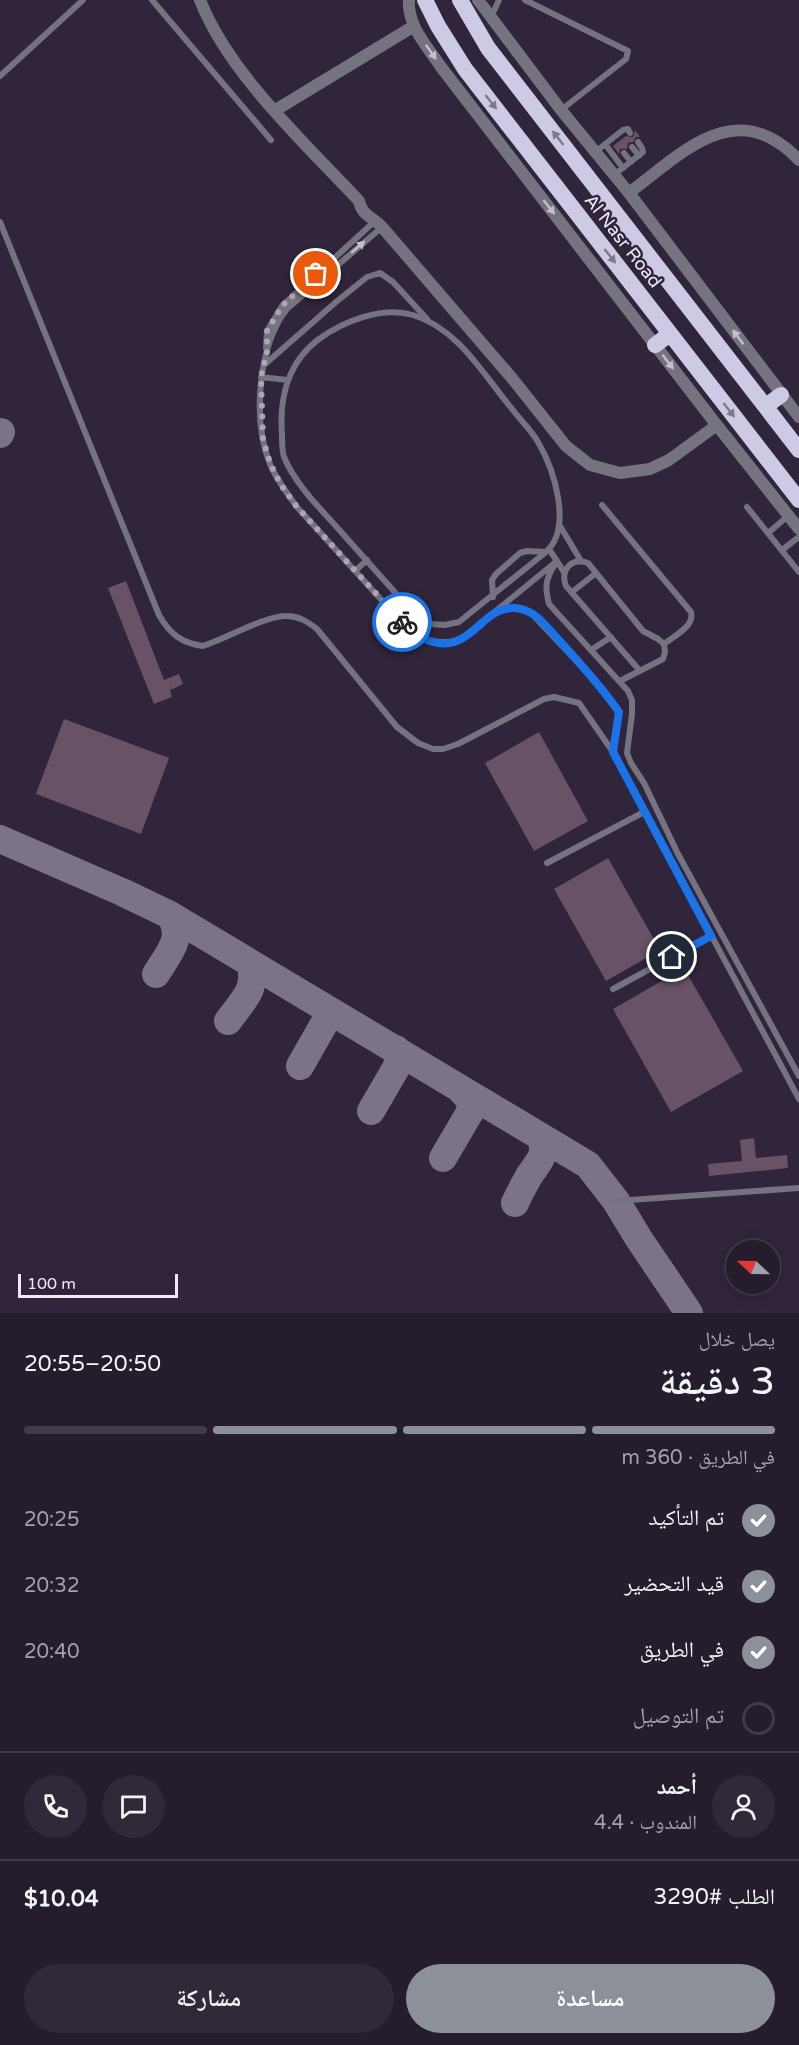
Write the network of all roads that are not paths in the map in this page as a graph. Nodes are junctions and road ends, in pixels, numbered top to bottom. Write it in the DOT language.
graph roads {
  1 [pos="83,0"];
  2 [pos="152,0"];
  3 [pos="200,0"];
  4 [pos="409,0"];
  5 [pos="425,0"];
  6 [pos="460,0"];
  7 [pos="478,0"];
  8 [pos="499,0"];
  9 [pos="525,0"];
  10 [pos="491,18"];
  11 [pos="414,26"];
  12 [pos="0,76"];
  13 [pos="561,110"];
  14 [pos="274,111"];
  15 [pos="625,134"];
  16 [pos="271,140"];
  17 [pos="605,144"];
  18 [pos="635,144"];
  19 [pos="595,152"];
  20 [pos="624,153"];
  21 [pos="799,160"];
  22 [pos="631,162"];
  23 [pos="618,171"];
  24 [pos="629,193"];
  25 [pos="0,222"];
  26 [pos="379,223"];
  27 [pos="429,322"];
  28 [pos="670,334"];
  29 [pos="655,345"];
  30 [pos="264,365"];
  31 [pos="261,377"];
  32 [pos="287,380"];
  33 [pos="781,395"];
  34 [pos="766,406"];
  35 [pos="799,417"];
  36 [pos="717,425"];
  37 [pos="799,450"];
  38 [pos="283,456"];
  39 [pos="270,463"];
  40 [pos="799,500"];
  41 [pos="602,505"];
  42 [pos="747,507"];
  43 [pos="789,516"];
  44 [pos="560,525"];
  45 [pos="799,529"];
  46 [pos="768,533"];
  47 [pos="799,537"];
  48 [pos="548,550"];
  49 [pos="782,550"];
  50 [pos="367,560"];
  51 [pos="557,561"];
  52 [pos="581,561"];
  53 [pos="354,571"];
  54 [pos="564,572"];
  55 [pos="799,572"];
  56 [pos="596,573"];
  57 [pos="572,592"];
  58 [pos="493,597"];
  59 [pos="498,609"];
  60 [pos="474,610"];
  61 [pos="483,622"];
  62 [pos="610,637"];
  63 [pos="664,644"];
  64 [pos="591,651"];
  65 [pos="640,671"];
  66 [pos="620,681"];
  67 [pos="613,752"];
  68 [pos="644,812"];
  69 [pos="547,863"];
  70 [pos="711,936"];
  71 [pos="613,989"];
  72 [pos="799,1076"];
  73 [pos="799,1099"];
  74 [pos="799,1188"];
  75 [pos="616,1201"];
  1 -- 12 [label="lane"];
  2 -- 16 [label="lane"];
  3 -- 14 [label="street"];
  4 -- 11 [label="street"];
  5 -- 28 [label="highway, Al Nasr Road, one-way"];
  34 -- 6 [label="highway, Al Nasr Road, one-way"];
  7 -- 10 [label="street"];
  8 -- 10 [label="lane"];
  9 -- 13 [label="lane"];
  10 -- 13 [label="street"];
  11 -- 14 [label="street"];
  11 -- 29 [label="street, one-way"];
  13 -- 19 [label="street"];
  14 -- 26 [label="street"];
  15 -- 17 [label="lane"];
  17 -- 19 [label="lane"];
  17 -- 23 [label="lane"];
  18 -- 22 [label="lane"];
  19 -- 23 [label="street"];
  20 -- 22 [label="lane"];
  21 -- 24 [label="street"];
  22 -- 23 [label="lane"];
  23 -- 24 [label="street"];
  33 -- 24 [label="street, one-way"];
  25 -- 67 [label="lane"];
  26 -- 30 [label="lane"];
  26 -- 36 [label="street"];
  27 -- 30 [label="lane"];
  27 -- 32 [label="lane"];
  27 -- 44 [label="lane"];
  28 -- 29 [label="highway"];
  28 -- 40 [label="highway, Al Nasr Road, one-way"];
  29 -- 36 [label="street, one-way"];
  30 -- 31 [label="lane"];
  31 -- 32 [label="lane"];
  31 -- 39 [label="lane"];
  32 -- 38 [label="lane"];
  33 -- 34 [label="highway"];
  33 -- 35 [label="street"];
  34 -- 37 [label="highway, Al Nasr Road"];
  36 -- 43 [label="street"];
  38 -- 39 [label="lane"];
  38 -- 50 [label="lane"];
  39 -- 53 [label="lane"];
  41 -- 63 [label="lane"];
  42 -- 46 [label="lane"];
  43 -- 45 [label="street"];
  43 -- 46 [label="lane"];
  44 -- 48 [label="lane"];
  44 -- 52 [label="lane"];
  46 -- 49 [label="lane"];
  47 -- 49 [label="lane"];
  48 -- 51 [label="lane"];
  48 -- 58 [label="lane"];
  48 -- 58 [label="lane"];
  49 -- 55 [label="lane"];
  50 -- 53 [label="lane"];
  50 -- 60 [label="lane"];
  51 -- 54 [label="lane"];
  51 -- 59 [label="lane"];
  51 -- 64 [label="lane"];
  52 -- 54 [label="lane"];
  52 -- 56 [label="lane"];
  53 -- 61 [label="lane"];
  54 -- 57 [label="lane"];
  56 -- 57 [label="lane"];
  56 -- 63 [label="lane"];
  57 -- 62 [label="lane"];
  58 -- 60 [label="lane"];
  59 -- 61 [label="lane"];
  59 -- 67 [label="lane"];
  60 -- 61 [label="lane"];
  62 -- 64 [label="lane"];
  62 -- 65 [label="lane"];
  63 -- 65 [label="lane"];
  64 -- 66 [label="lane"];
  65 -- 66 [label="lane"];
  66 -- 72 [label="lane"];
  67 -- 68 [label="lane"];
  68 -- 69 [label="lane"];
  68 -- 70 [label="lane"];
  70 -- 71 [label="lane"];
  70 -- 73 [label="lane"];
  74 -- 75 [label="lane"];
}
